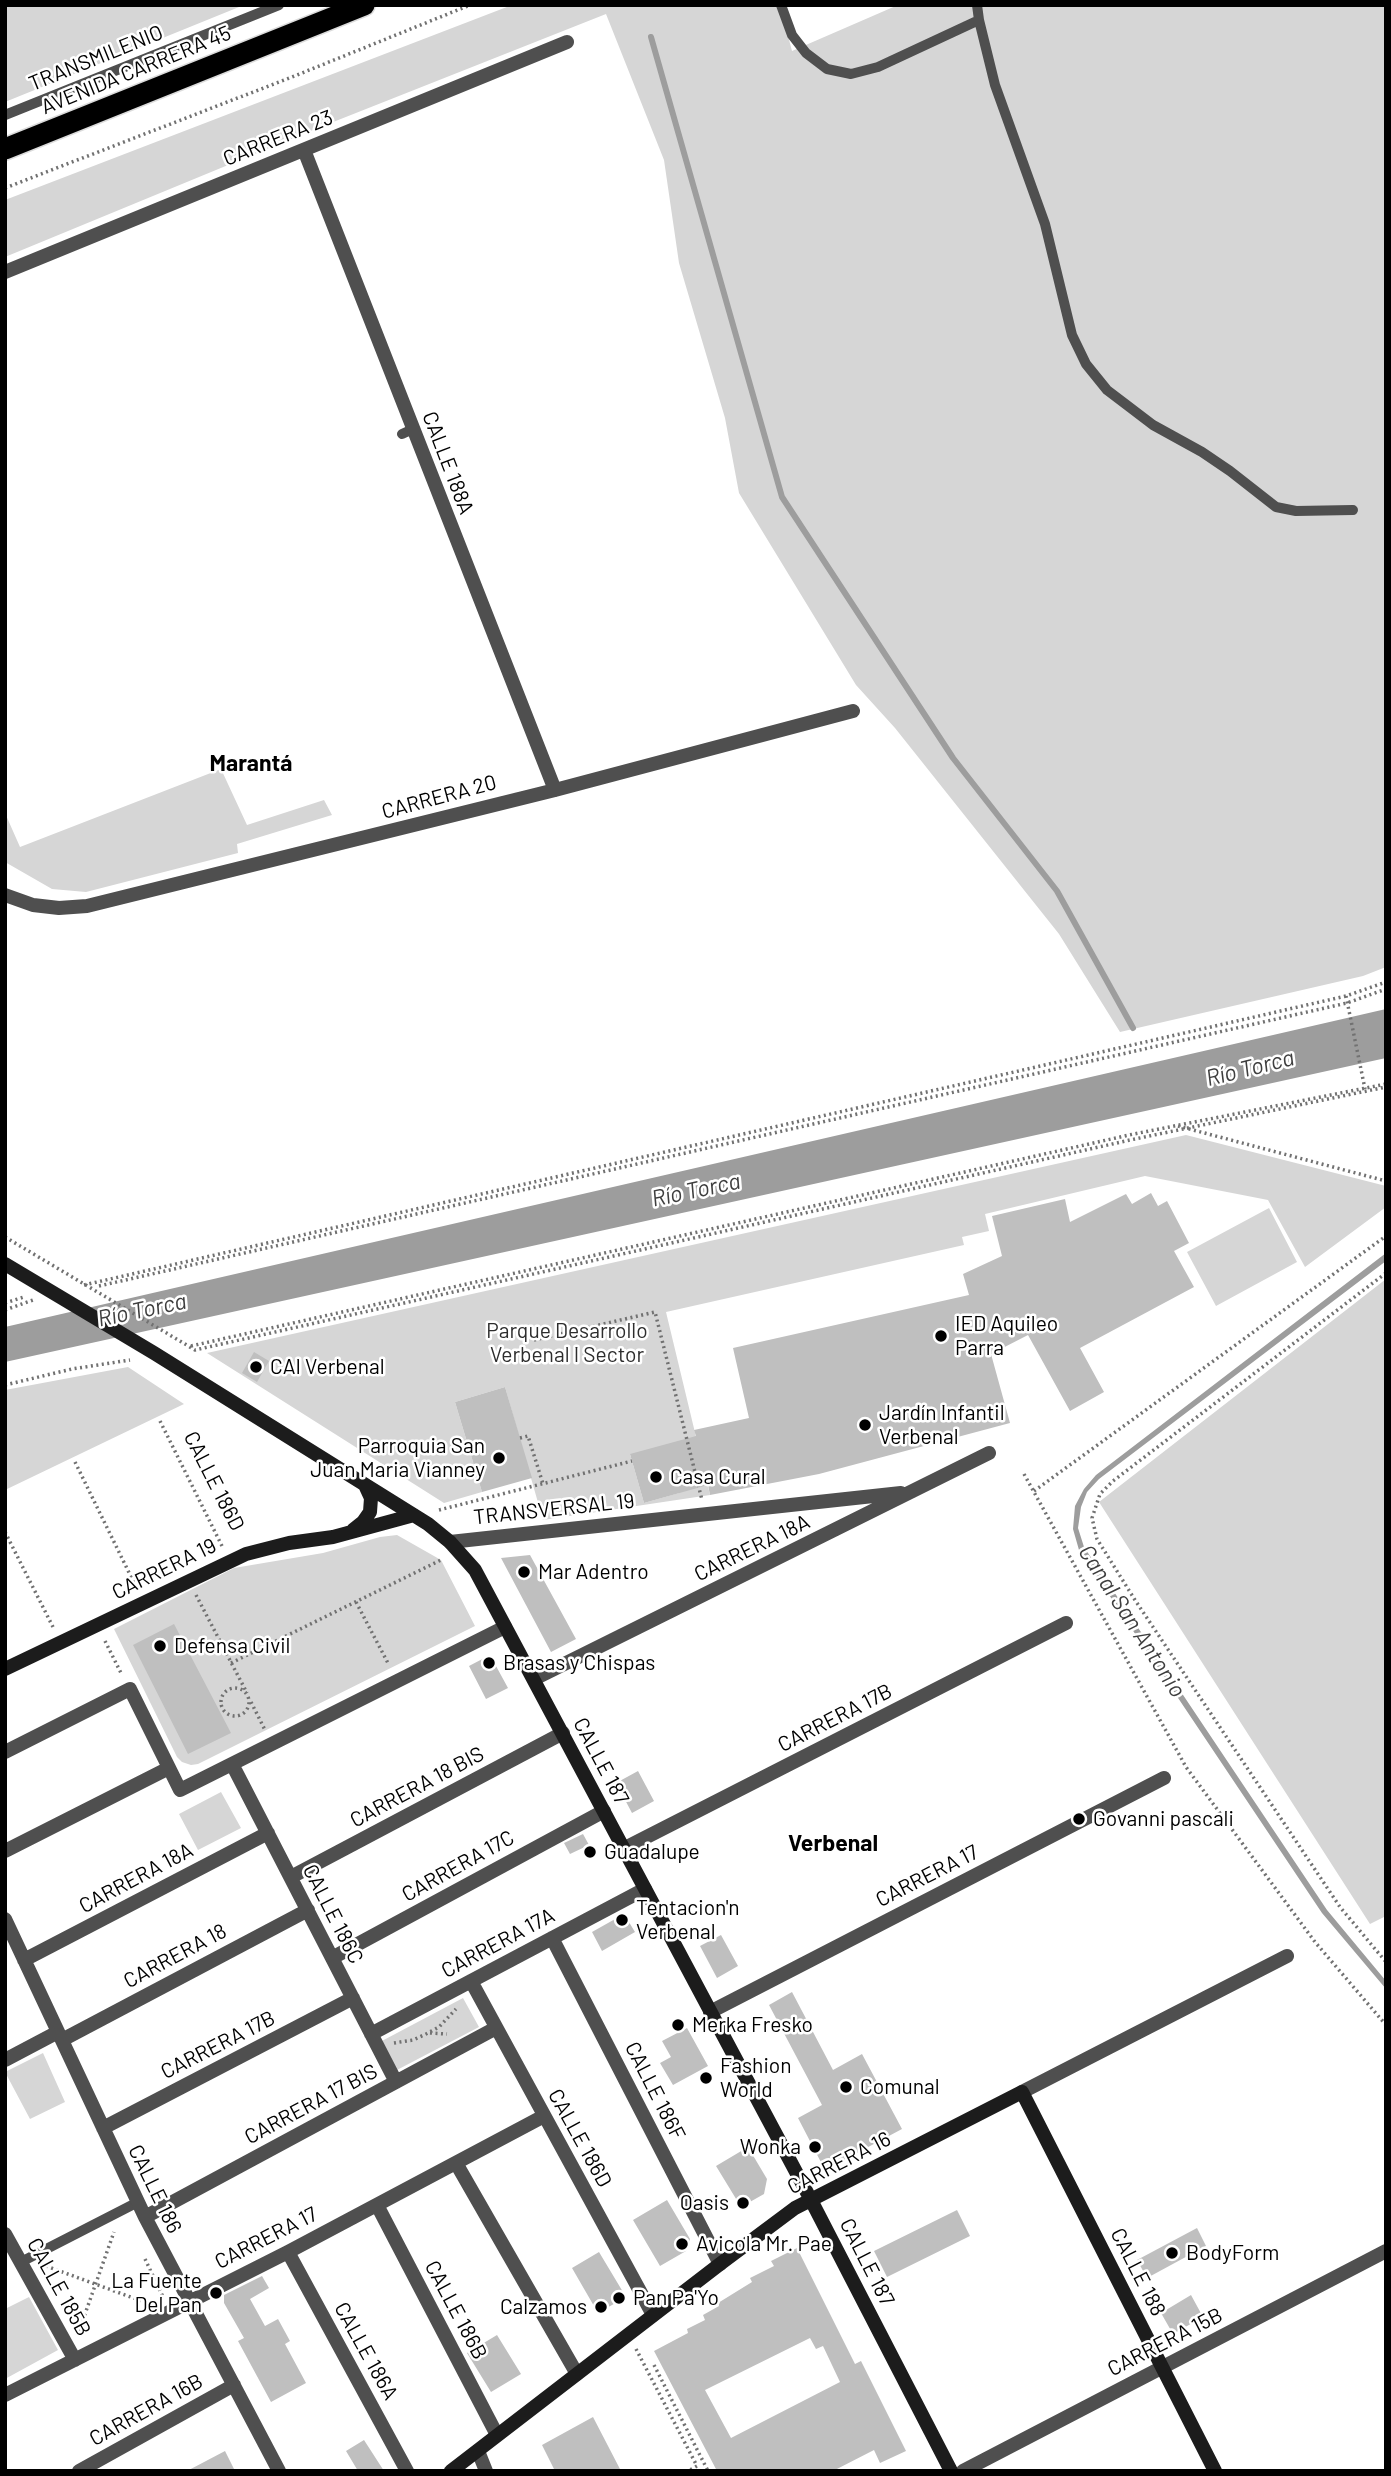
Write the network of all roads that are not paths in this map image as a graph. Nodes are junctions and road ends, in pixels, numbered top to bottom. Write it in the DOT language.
graph roads {
  1 [pos="279,5"];
  2 [pos="364,5"];
  3 [pos="781,5"];
  4 [pos="977,5"];
  5 [pos="979,20"];
  6 [pos="567,42"];
  7 [pos="5,115"];
  8 [pos="5,149"];
  9 [pos="304,150"];
  10 [pos="5,272"];
  11 [pos="1353,510"];
  12 [pos="853,711"];
  13 [pos="555,790"];
  14 [pos="5,895"];
  15 [pos="5,1264"];
  16 [pos="989,1453"];
  17 [pos="365,1485"];
  18 [pos="912,1492"];
  19 [pos="414,1515"];
  20 [pos="349,1533"];
  21 [pos="450,1542"];
  22 [pos="1066,1623"];
  23 [pos="505,1627"];
  24 [pos="5,1669"];
  25 [pos="534,1679"];
  26 [pos="562,1733"];
  27 [pos="5,1752"];
  28 [pos="232,1764"];
  29 [pos="169,1768"];
  30 [pos="1164,1778"];
  31 [pos="604,1811"];
  32 [pos="268,1833"];
  33 [pos="623,1849"];
  34 [pos="5,1851"];
  35 [pos="290,1877"];
  36 [pos="645,1889"];
  37 [pos="308,1910"];
  38 [pos="5,1919"];
  39 [pos="552,1938"];
  40 [pos="1287,1956"];
  41 [pos="332,1958"];
  42 [pos="24,1960"];
  43 [pos="471,1981"];
  44 [pos="353,1998"];
  45 [pos="710,2012"];
  46 [pos="496,2028"];
  47 [pos="371,2034"];
  48 [pos="60,2036"];
  49 [pos="5,2060"];
  50 [pos="396,2082"];
  51 [pos="1023,2092"];
  52 [pos="544,2116"];
  53 [pos="103,2128"];
  54 [pos="456,2163"];
  55 [pos="811,2200"];
  56 [pos="138,2202"];
  57 [pos="377,2205"];
  58 [pos="145,2217"];
  59 [pos="5,2234"];
  60 [pos="1386,2251"];
  61 [pos="288,2252"];
  62 [pos="24,2261"];
  63 [pos="720,2263"];
  64 [pos="189,2301"];
  65 [pos="653,2315"];
  66 [pos="73,2356"];
  67 [pos="1163,2367"];
  68 [pos="577,2374"];
  69 [pos="234,2385"];
  70 [pos="5,2395"];
  71 [pos="497,2435"];
  72 [pos="478,2451"];
  73 [pos="277,2470"];
  74 [pos="79,2471"];
  75 [pos="407,2471"];
  76 [pos="451,2471"];
  77 [pos="486,2471"];
  78 [pos="951,2471"];
  79 [pos="963,2471"];
  80 [pos="1215,2471"];
  1 -- 7 [label="lane, TRANSMILENIO"];
  2 -- 8 [label="highway, AVENIDA CARRERA 45"];
  3 -- 5 [label="lane"];
  4 -- 5 [label="lane"];
  5 -- 11 [label="lane"];
  6 -- 9 [label="street, CARRERA 23"];
  9 -- 10 [label="street, CARRERA 23"];
  9 -- 13 [label="street, CALLE 188A"];
  12 -- 13 [label="street, CARRERA 20"];
  13 -- 14 [label="street, CARRERA 20"];
  15 -- 17 [label="street, CALLE 187"];
  16 -- 18 [label="street, CARRERA 18A"];
  17 -- 19 [label="street, CALLE 187"];
  17 -- 20 [label="street"];
  18 -- 21 [label="street, TRANSVERSAL 19"];
  18 -- 25 [label="street, CARRERA 18A"];
  19 -- 20 [label="street, CARRERA 19"];
  19 -- 21 [label="street, CALLE 187"];
  20 -- 24 [label="street, CARRERA 19"];
  21 -- 23 [label="street, CALLE 187"];
  22 -- 33 [label="street, CARRERA 17B"];
  23 -- 25 [label="street, CALLE 187"];
  23 -- 28 [label="street"];
  25 -- 26 [label="street, CALLE 187"];
  26 -- 31 [label="street, CALLE 187"];
  26 -- 35 [label="street, CARRERA 18 BIS"];
  27 -- 29 [label="street"];
  28 -- 29 [label="street"];
  28 -- 32 [label="street, CALLE 186C"];
  29 -- 34 [label="street"];
  30 -- 45 [label="street, CARRERA 17"];
  31 -- 33 [label="street, CALLE 187"];
  31 -- 41 [label="street, CARRERA 17C"];
  32 -- 35 [label="street, CALLE 186C"];
  32 -- 42 [label="street, CARRERA 18A"];
  33 -- 36 [label="street, CALLE 187"];
  35 -- 37 [label="street, CALLE 186C"];
  36 -- 39 [label="street, CARRERA 17A"];
  36 -- 45 [label="street, CALLE 187"];
  37 -- 41 [label="street, CALLE 186C"];
  37 -- 48 [label="street, CARRERA 18"];
  38 -- 42 [label="street, CALLE 186"];
  39 -- 43 [label="street, CARRERA 17A"];
  39 -- 63 [label="street, CALLE 186F"];
  40 -- 51 [label="street, CARRERA 16"];
  41 -- 44 [label="street, CALLE 186C"];
  42 -- 48 [label="street, CALLE 186"];
  43 -- 46 [label="street, CALLE 186D"];
  43 -- 47 [label="street, CARRERA 17A"];
  44 -- 47 [label="street, CALLE 186C"];
  44 -- 53 [label="street, CARRERA 17B"];
  45 -- 55 [label="street, CALLE 187"];
  46 -- 50 [label="street, CARRERA 17 BIS"];
  46 -- 52 [label="street, CALLE 186D"];
  47 -- 50 [label="street, CALLE 186C"];
  48 -- 49 [label="street, CARRERA 18"];
  48 -- 53 [label="street, CALLE 186"];
  50 -- 58 [label="street, CARRERA 17 BIS"];
  51 -- 55 [label="street, CARRERA 16"];
  51 -- 67 [label="street, CALLE 188"];
  52 -- 54 [label="street, CARRERA 17"];
  52 -- 65 [label="street, CALLE 186D"];
  53 -- 56 [label="street, CALLE 186"];
  54 -- 57 [label="street, CARRERA 17"];
  54 -- 68 [label="street"];
  55 -- 63 [label="street, CARRERA 16"];
  55 -- 78 [label="street, CALLE 187"];
  56 -- 58 [label="street, CALLE 186"];
  56 -- 62 [label="lane"];
  57 -- 61 [label="street, CARRERA 17"];
  57 -- 71 [label="street, CALLE 186B"];
  58 -- 64 [label="street, CALLE 186"];
  59 -- 62 [label="street, CALLE 185B"];
  60 -- 67 [label="street, CARRERA 15B"];
  61 -- 64 [label="street, CARRERA 17"];
  61 -- 75 [label="street, CALLE 186A"];
  62 -- 66 [label="street, CALLE 185B"];
  63 -- 65 [label="street, CARRERA 16"];
  64 -- 66 [label="street, CARRERA 17"];
  64 -- 69 [label="street, CALLE 186"];
  65 -- 68 [label="street, CARRERA 16"];
  66 -- 70 [label="street, CARRERA 17"];
  67 -- 79 [label="street, CARRERA 15B"];
  67 -- 80 [label="street, CALLE 188"];
  68 -- 71 [label="street, CARRERA 16"];
  69 -- 73 [label="street, CALLE 186"];
  69 -- 74 [label="street, CARRERA 16B"];
  71 -- 72 [label="street, CARRERA 16"];
  72 -- 76 [label="street, CARRERA 16"];
  72 -- 77 [label="street"];
}
